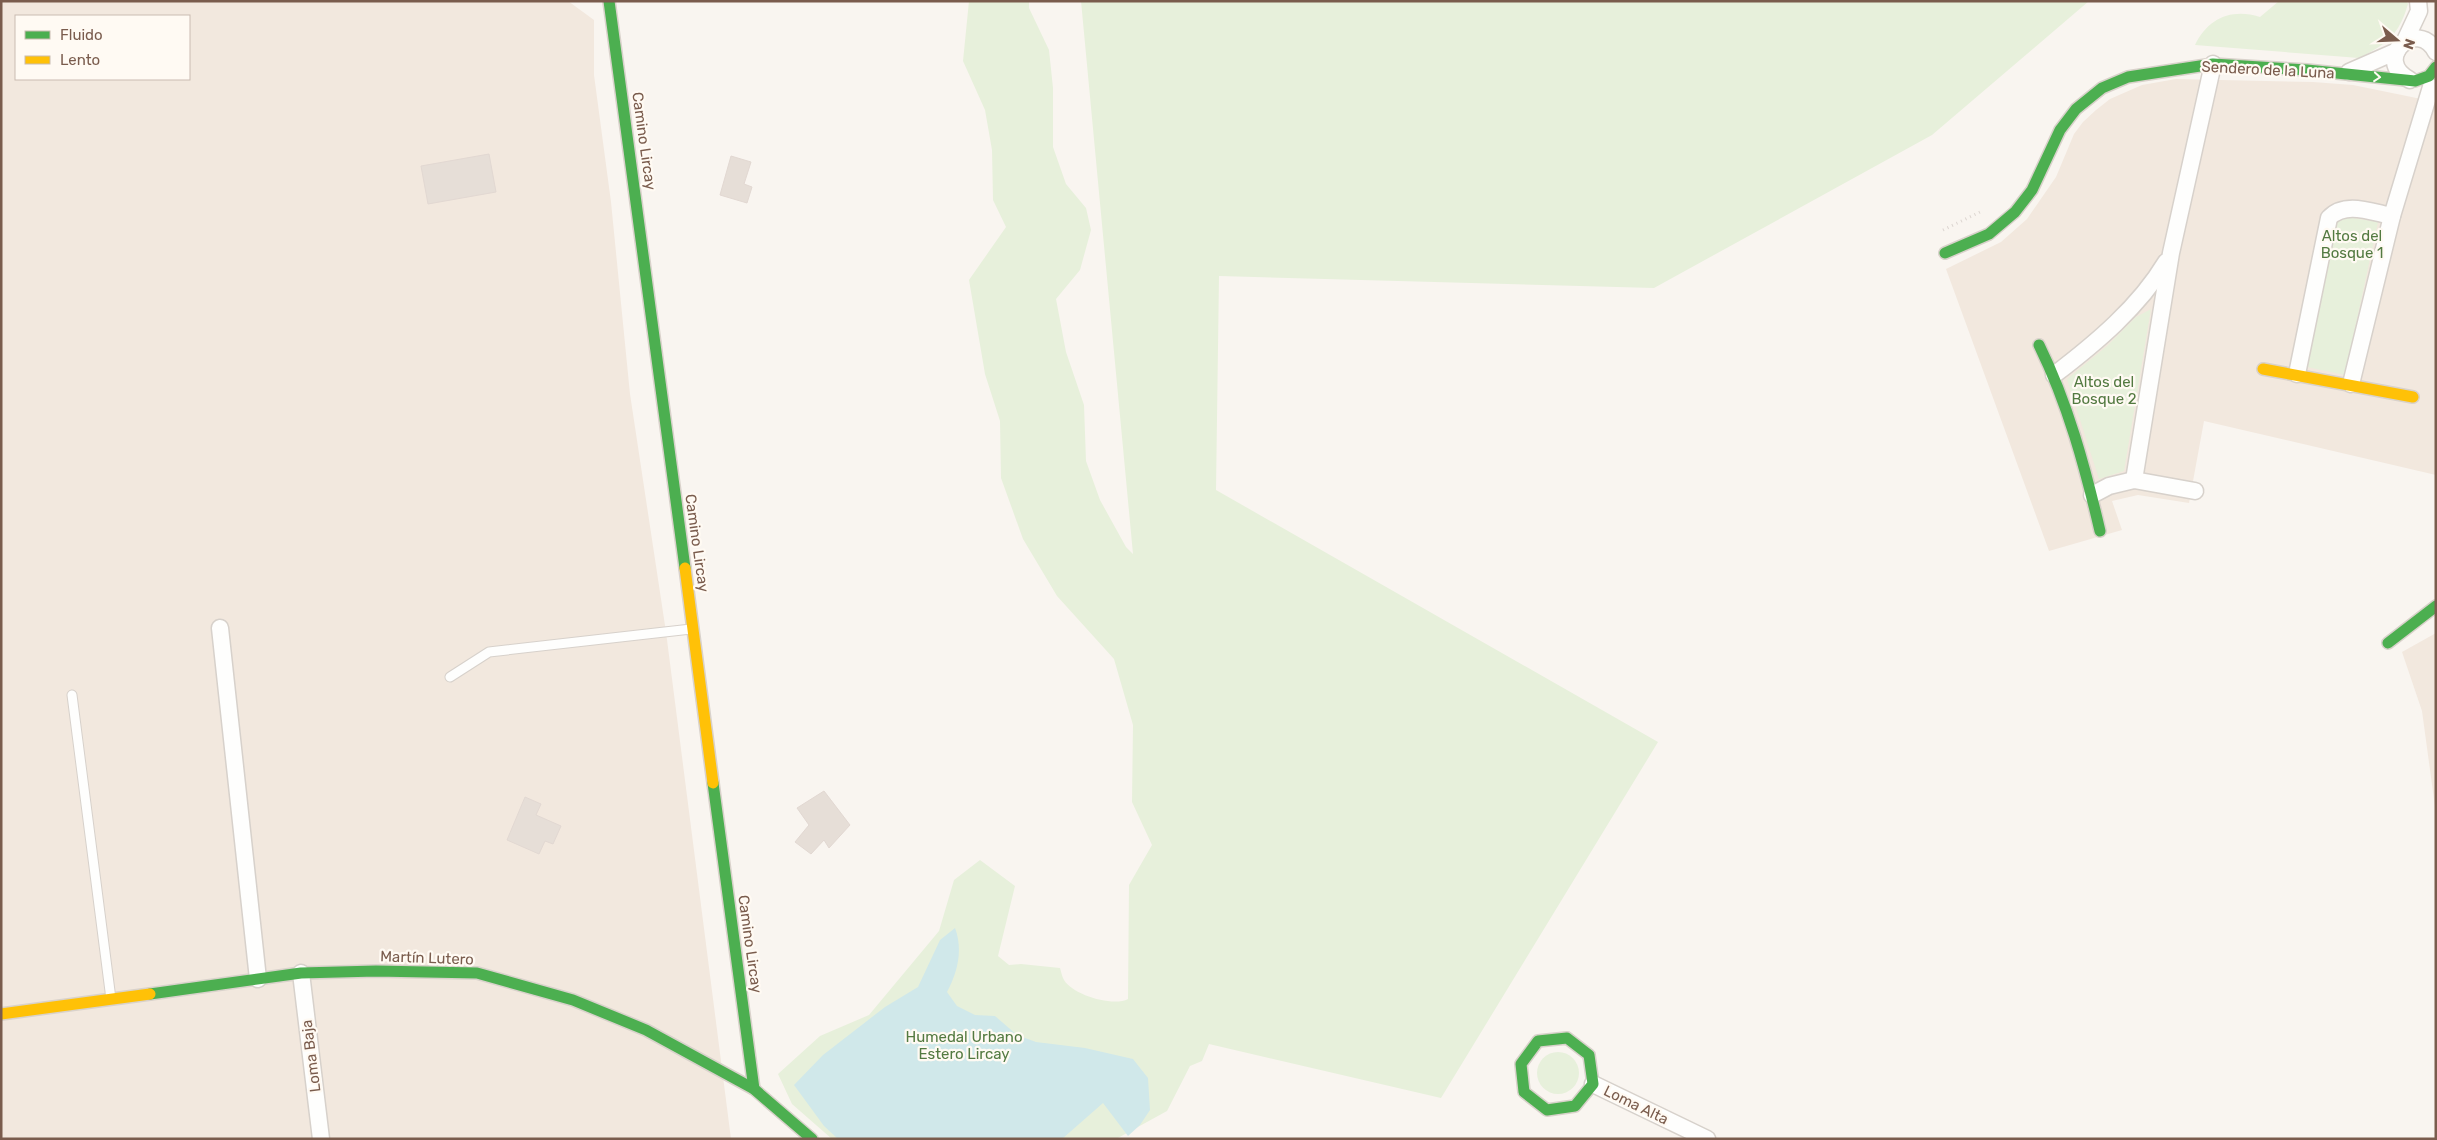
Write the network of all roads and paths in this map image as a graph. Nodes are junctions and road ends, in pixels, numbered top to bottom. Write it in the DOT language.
graph roads {
  1 [pos="608,1"];
  2 [pos="2419,6"];
  3 [pos="2400,47"];
  4 [pos="2434,47"];
  5 [pos="2213,64"];
  6 [pos="2436,67"];
  7 [pos="2344,74"];
  8 [pos="2413,80"];
  9 [pos="2433,88"];
  10 [pos="2392,216"];
  11 [pos="1945,253"];
  12 [pos="2171,253"];
  13 [pos="2038,344"];
  14 [pos="2263,369"];
  15 [pos="2297,374"];
  16 [pos="2054,375"];
  17 [pos="2351,384"];
  18 [pos="2413,397"];
  19 [pos="2134,480"];
  20 [pos="2195,491"];
  21 [pos="2092,495"];
  22 [pos="2100,531"];
  23 [pos="2436,606"];
  24 [pos="220,628"];
  25 [pos="693,629"];
  26 [pos="2388,643"];
  27 [pos="450,677"];
  28 [pos="72,694"];
  29 [pos="301,974"];
  30 [pos="258,979"];
  31 [pos="111,999"];
  32 [pos="1,1014"];
  33 [pos="1593,1084"];
  34 [pos="754,1089"];
  35 [pos="321,1139"];
  36 [pos="812,1139"];
  37 [pos="1707,1139"];
  1 -- 25 [label="street, Camino Lircay"];
  2 -- 3 [label="street"];
  3 -- 4 [label="street, Sendero de la Luna"];
  3 -- 7 [label="street, Sendero de la Luna"];
  3 -- 8 [label="street"];
  5 -- 7 [label="street, Sendero de la Luna"];
  5 -- 11 [label="street, Sendero de la Luna"];
  5 -- 12 [label="street"];
  6 -- 8 [label="street"];
  7 -- 8 [label="street, Sendero de la Luna, one-way"];
  8 -- 9 [label="street, Sendero de la Luna"];
  9 -- 10 [label="street"];
  10 -- 15 [label="street"];
  10 -- 17 [label="street"];
  12 -- 16 [label="street"];
  12 -- 19 [label="street"];
  13 -- 16 [label="street"];
  14 -- 15 [label="street"];
  15 -- 17 [label="street"];
  16 -- 21 [label="street"];
  17 -- 18 [label="street"];
  19 -- 20 [label="street"];
  19 -- 21 [label="street"];
  21 -- 22 [label="street"];
  23 -- 26 [label="street"];
  24 -- 30 [label="street"];
  25 -- 27 [label="lane"];
  25 -- 34 [label="street, Camino Lircay"];
  28 -- 31 [label="lane"];
  29 -- 30 [label="street, Martín Lutero"];
  29 -- 34 [label="street, Martín Lutero"];
  29 -- 35 [label="street, Loma Baja"];
  30 -- 31 [label="street, Martín Lutero"];
  31 -- 32 [label="street, Martín Lutero"];
  33 -- 33 [label="street, Loma Alta"];
  33 -- 37 [label="street, Loma Alta"];
  34 -- 36 [label="street, Martín Lutero"];
}
